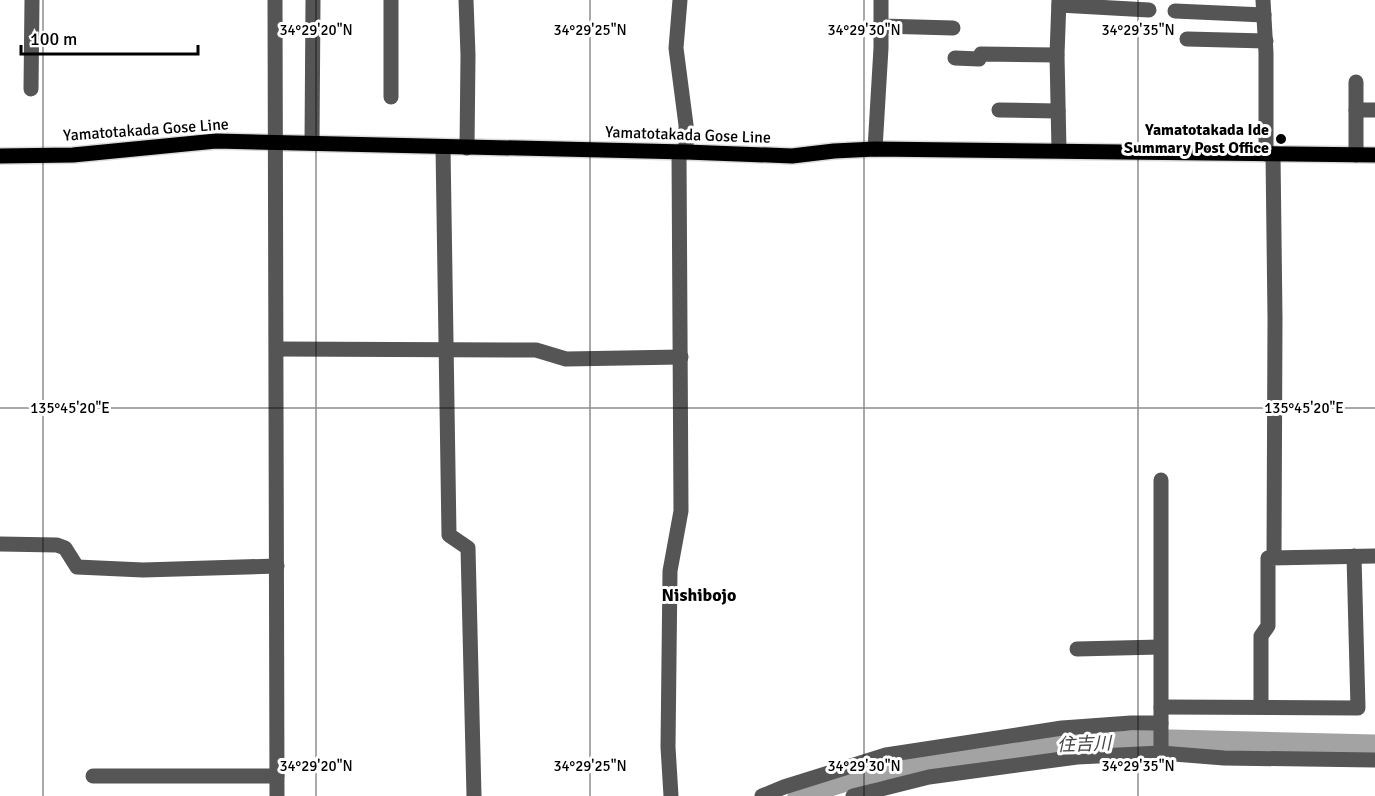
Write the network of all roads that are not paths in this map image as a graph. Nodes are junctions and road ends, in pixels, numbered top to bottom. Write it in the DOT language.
graph roads {
  1 [pos="32,0"];
  2 [pos="275,0"];
  3 [pos="313,0"];
  4 [pos="391,0"];
  5 [pos="466,0"];
  6 [pos="680,0"];
  7 [pos="881,0"];
  8 [pos="1059,3"];
  9 [pos="1263,8"];
  10 [pos="1149,10"];
  11 [pos="1174,11"];
  12 [pos="881,26"];
  13 [pos="953,28"];
  14 [pos="1187,39"];
  15 [pos="1266,41"];
  16 [pos="1057,55"];
  17 [pos="955,58"];
  18 [pos="1356,82"];
  19 [pos="31,89"];
  20 [pos="391,97"];
  21 [pos="999,110"];
  22 [pos="1356,110"];
  23 [pos="1375,110"];
  24 [pos="1058,111"];
  25 [pos="274,142"];
  26 [pos="312,143"];
  27 [pos="443,147"];
  28 [pos="467,148"];
  29 [pos="875,149"];
  30 [pos="1059,150"];
  31 [pos="683,152"];
  32 [pos="1270,154"];
  33 [pos="1356,154"];
  34 [pos="1375,155"];
  35 [pos="0,156"];
  36 [pos="277,349"];
  37 [pos="446,351"];
  38 [pos="681,357"];
  39 [pos="1161,480"];
  40 [pos="0,544"];
  41 [pos="1354,556"];
  42 [pos="1375,556"];
  43 [pos="1274,557"];
  44 [pos="277,566"];
  45 [pos="1160,647"];
  46 [pos="1077,649"];
  47 [pos="1260,706"];
  48 [pos="1161,707"];
  49 [pos="1161,723"];
  50 [pos="1161,753"];
  51 [pos="1375,760"];
  52 [pos="93,776"];
  53 [pos="277,776"];
  54 [pos="277,796"];
  55 [pos="474,796"];
  56 [pos="671,796"];
  57 [pos="762,796"];
  58 [pos="853,796"];
  1 -- 19 [label="street"];
  2 -- 25 [label="street"];
  3 -- 26 [label="street"];
  4 -- 20 [label="street"];
  5 -- 28 [label="street"];
  6 -- 31 [label="street"];
  7 -- 12 [label="street"];
  8 -- 10 [label="street"];
  8 -- 16 [label="street"];
  9 -- 11 [label="street"];
  9 -- 15 [label="street"];
  12 -- 13 [label="street"];
  12 -- 29 [label="street"];
  14 -- 15 [label="street"];
  15 -- 32 [label="street"];
  16 -- 17 [label="street"];
  16 -- 24 [label="street"];
  18 -- 22 [label="street"];
  21 -- 24 [label="street"];
  22 -- 23 [label="street"];
  22 -- 33 [label="street"];
  24 -- 30 [label="street"];
  25 -- 26 [label="main road, Yamatotakada Gose Line"];
  25 -- 35 [label="main road, Yamatotakada Gose Line"];
  25 -- 36 [label="street"];
  26 -- 27 [label="main road, Yamatotakada Gose Line"];
  27 -- 28 [label="main road, Yamatotakada Gose Line"];
  27 -- 37 [label="street"];
  28 -- 31 [label="main road, Yamatotakada Gose Line"];
  29 -- 30 [label="main road, Yamatotakada Gose Line"];
  29 -- 31 [label="main road, Yamatotakada Gose Line"];
  30 -- 32 [label="main road, Yamatotakada Gose Line"];
  31 -- 38 [label="street"];
  32 -- 33 [label="main road, Yamatotakada Gose Line"];
  32 -- 43 [label="street"];
  33 -- 34 [label="main road, Yamatotakada Gose Line"];
  36 -- 37 [label="street"];
  36 -- 44 [label="street"];
  37 -- 38 [label="street"];
  37 -- 55 [label="street"];
  38 -- 56 [label="street"];
  39 -- 45 [label="street"];
  40 -- 44 [label="street"];
  41 -- 42 [label="street"];
  41 -- 43 [label="street"];
  41 -- 47 [label="street"];
  43 -- 47 [label="street"];
  44 -- 53 [label="street"];
  45 -- 46 [label="street"];
  45 -- 48 [label="street"];
  47 -- 48 [label="street"];
  48 -- 49 [label="street"];
  49 -- 50 [label="street"];
  49 -- 57 [label="street"];
  50 -- 51 [label="street"];
  50 -- 58 [label="street"];
  52 -- 53 [label="street"];
  53 -- 54 [label="street"];
}
